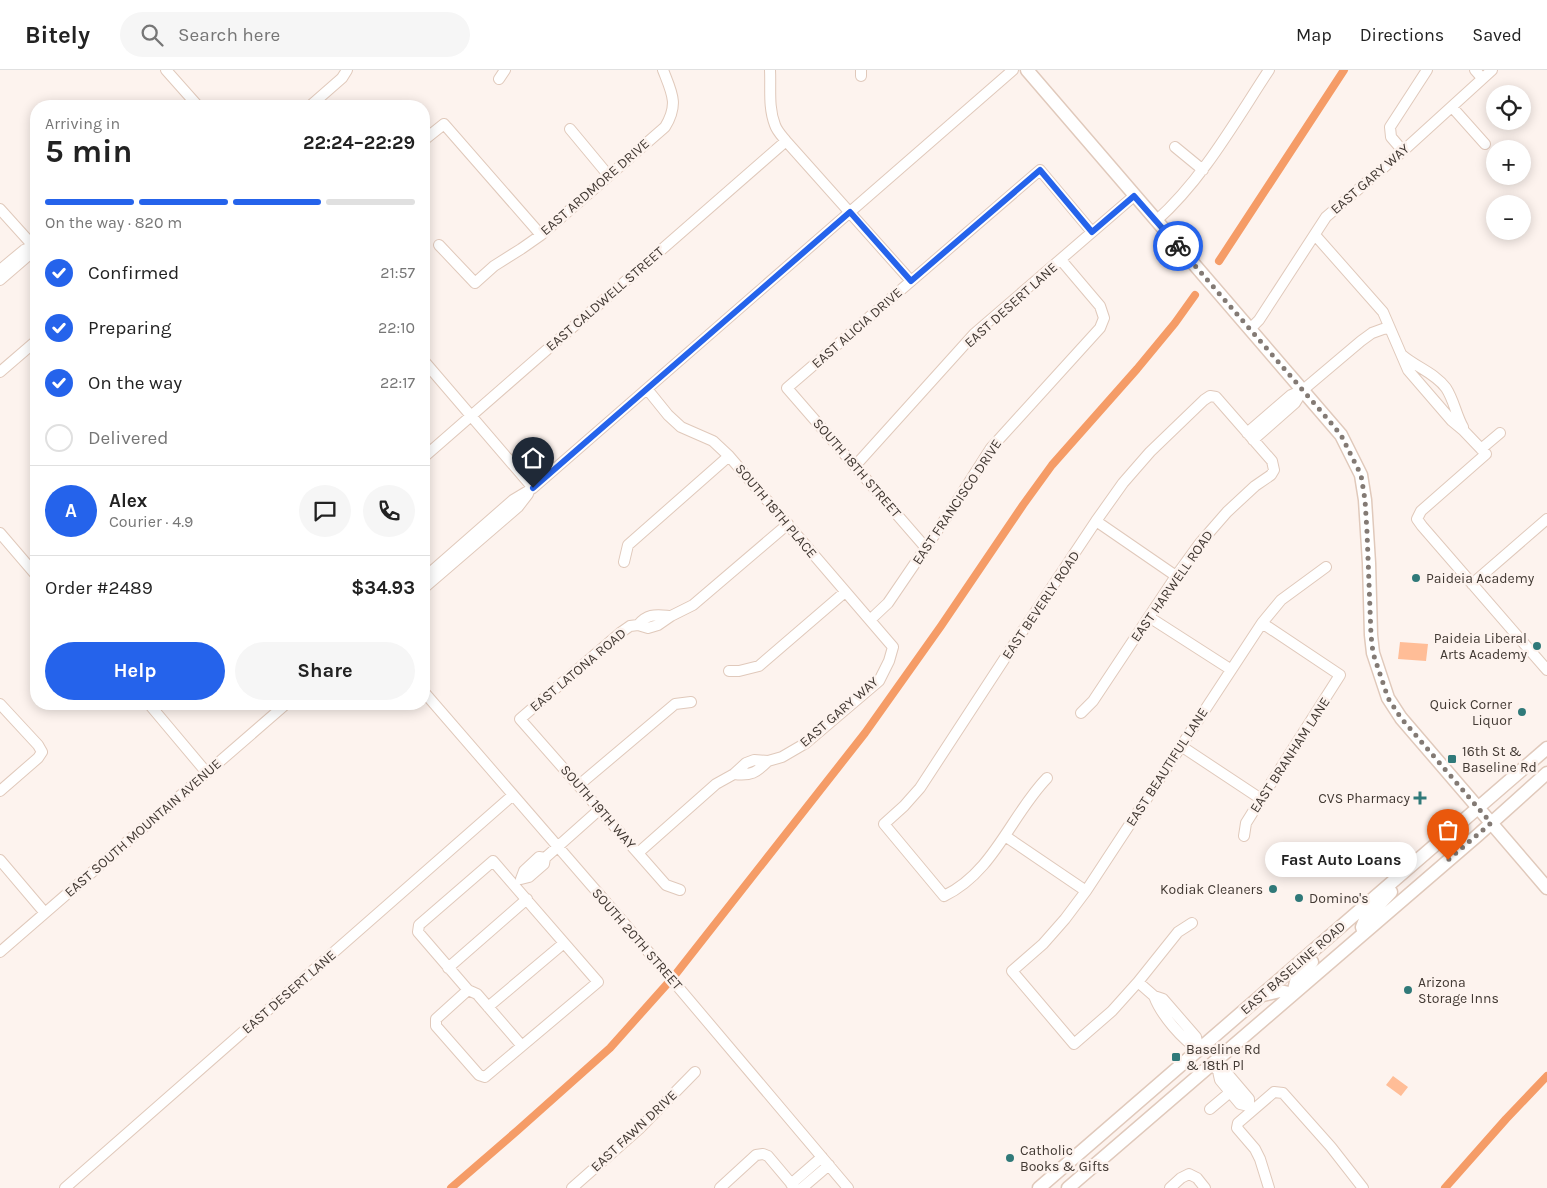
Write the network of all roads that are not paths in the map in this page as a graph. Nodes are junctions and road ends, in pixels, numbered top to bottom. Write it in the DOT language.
graph roads {
  1 [pos="166,70"];
  2 [pos="347,70"];
  3 [pos="663,70"];
  4 [pos="770,70"];
  5 [pos="1013,70"];
  6 [pos="1026,70"];
  7 [pos="1269,70"];
  8 [pos="1427,70"];
  9 [pos="1475,70"];
  10 [pos="1492,70"];
  11 [pos="1482,78"];
  12 [pos="193,100"];
  13 [pos="317,100"];
  14 [pos="1452,107"];
  15 [pos="570,129"];
  16 [pos="430,135"];
  17 [pos="786,141"];
  18 [pos="1485,144"];
  19 [pos="1175,147"];
  20 [pos="1403,151"];
  21 [pos="1203,170"];
  22 [pos="609,176"];
  23 [pos="1134,196"];
  24 [pos="0,209"];
  25 [pos="850,212"];
  26 [pos="1156,221"];
  27 [pos="1092,232"];
  28 [pos="541,234"];
  29 [pos="1315,235"];
  30 [pos="30,243"];
  31 [pos="439,245"];
  32 [pos="30,249"];
  33 [pos="30,254"];
  34 [pos="1061,260"];
  35 [pos="0,270"];
  36 [pos="0,280"];
  37 [pos="911,281"];
  38 [pos="1390,328"];
  39 [pos="1250,329"];
  40 [pos="30,346"];
  41 [pos="1402,355"];
  42 [pos="430,368"];
  43 [pos="0,372"];
  44 [pos="788,388"];
  45 [pos="647,389"];
  46 [pos="1303,390"];
  47 [pos="472,416"];
  48 [pos="1464,431"];
  49 [pos="1500,433"];
  50 [pos="1250,436"];
  51 [pos="1483,452"];
  52 [pos="430,453"];
  53 [pos="729,456"];
  54 [pos="855,466"];
  55 [pos="533,488"];
  56 [pos="1547,519"];
  57 [pos="1096,521"];
  58 [pos="788,524"];
  59 [pos="0,533"];
  60 [pos="926,548"];
  61 [pos="624,562"];
  62 [pos="1326,567"];
  63 [pos="30,568"];
  64 [pos="430,573"];
  65 [pos="1176,576"];
  66 [pos="430,583"];
  67 [pos="1472,584"];
  68 [pos="845,592"];
  69 [pos="1149,617"];
  70 [pos="870,620"];
  71 [pos="1262,623"];
  72 [pos="893,647"];
  73 [pos="1230,669"];
  74 [pos="1547,670"];
  75 [pos="729,671"];
  76 [pos="430,699"];
  77 [pos="691,702"];
  78 [pos="0,704"];
  79 [pos="156,710"];
  80 [pos="279,710"];
  81 [pos="1080,713"];
  82 [pos="520,719"];
  83 [pos="1181,746"];
  84 [pos="1547,748"];
  85 [pos="208,773"];
  86 [pos="1547,773"];
  87 [pos="1047,778"];
  88 [pos="579,785"];
  89 [pos="0,791"];
  90 [pos="513,795"];
  91 [pos="1260,799"];
  92 [pos="1478,808"];
  93 [pos="600,809"];
  94 [pos="1491,823"];
  95 [pos="1005,836"];
  96 [pos="1244,836"];
  97 [pos="557,846"];
  98 [pos="638,853"];
  99 [pos="0,860"];
  100 [pos="1399,876"];
  101 [pos="517,882"];
  102 [pos="1547,888"];
  103 [pos="680,890"];
  104 [pos="1086,891"];
  105 [pos="526,900"];
  106 [pos="45,913"];
  107 [pos="1192,923"];
  108 [pos="1364,933"];
  109 [pos="1331,935"];
  110 [pos="564,943"];
  111 [pos="0,952"];
  112 [pos="448,968"];
  113 [pos="1138,982"];
  114 [pos="468,990"];
  115 [pos="1294,994"];
  116 [pos="1262,996"];
  117 [pos="488,1007"];
  118 [pos="522,1046"];
  119 [pos="1199,1050"];
  120 [pos="1215,1068"];
  121 [pos="695,1072"];
  122 [pos="1234,1089"];
  123 [pos="1251,1108"];
  124 [pos="1210,1109"];
  125 [pos="825,1161"];
  126 [pos="793,1186"];
  127 [pos="64,1188"];
  128 [pos="574,1188"];
  129 [pos="720,1188"];
  130 [pos="802,1188"];
  131 [pos="848,1188"];
  132 [pos="1039,1188"];
  133 [pos="1068,1188"];
  134 [pos="1170,1188"];
  135 [pos="1205,1188"];
  136 [pos="1269,1188"];
  137 [pos="1363,1188"];
  1 -- 12 [label="street"];
  2 -- 13 [label="street"];
  3 -- 22 [label="street, EAST ARDMORE DRIVE"];
  4 -- 17 [label="street"];
  5 -- 25 [label="street"];
  6 -- 23 [label="main road"];
  7 -- 21 [label="street"];
  8 -- 20 [label="street"];
  9 -- 11 [label="street"];
  10 -- 11 [label="street, EAST GARY WAY"];
  11 -- 14 [label="street, EAST GARY WAY"];
  14 -- 18 [label="street"];
  14 -- 20 [label="street, EAST GARY WAY"];
  15 -- 22 [label="street"];
  16 -- 28 [label="street"];
  17 -- 25 [label="street"];
  17 -- 47 [label="street, EAST CALDWELL STREET"];
  19 -- 21 [label="street"];
  20 -- 29 [label="street, EAST GARY WAY"];
  21 -- 26 [label="street"];
  22 -- 28 [label="street, EAST ARDMORE DRIVE"];
  23 -- 26 [label="main road"];
  23 -- 27 [label="street, EAST DESERT LANE"];
  24 -- 30 [label="street"];
  25 -- 37 [label="street"];
  25 -- 45 [label="street"];
  26 -- 39 [label="main road"];
  27 -- 34 [label="street, EAST DESERT LANE"];
  27 -- 37 [label="street, EAST ALICIA DRIVE"];
  28 -- 31 [label="street, EAST ARDMORE DRIVE"];
  29 -- 38 [label="street"];
  29 -- 39 [label="street, EAST GARY WAY"];
  32 -- 35 [label="street"];
  33 -- 36 [label="street"];
  34 -- 54 [label="street, EAST DESERT LANE"];
  34 -- 60 [label="street, EAST FRANCISCO DRIVE"];
  37 -- 44 [label="street, EAST ALICIA DRIVE"];
  38 -- 41 [label="street"];
  38 -- 46 [label="street"];
  39 -- 46 [label="main road"];
  40 -- 43 [label="street"];
  41 -- 48 [label="street"];
  41 -- 48 [label="street"];
  42 -- 47 [label="street"];
  44 -- 54 [label="street, SOUTH 18TH STREET"];
  45 -- 53 [label="street, SOUTH 18TH PLACE"];
  45 -- 55 [label="street"];
  46 -- 50 [label="street"];
  46 -- 92 [label="main road"];
  47 -- 52 [label="street, EAST CALDWELL STREET"];
  47 -- 55 [label="street"];
  48 -- 51 [label="street"];
  49 -- 51 [label="street"];
  50 -- 57 [label="street, EAST BEVERLY ROAD"];
  50 -- 65 [label="street, EAST HARWELL ROAD"];
  51 -- 67 [label="street"];
  53 -- 58 [label="street, SOUTH 18TH PLACE"];
  53 -- 61 [label="street"];
  54 -- 60 [label="street, SOUTH 18TH STREET"];
  55 -- 64 [label="street"];
  55 -- 66 [label="street"];
  56 -- 67 [label="street"];
  57 -- 65 [label="street"];
  57 -- 95 [label="street, EAST BEVERLY ROAD"];
  58 -- 68 [label="street, SOUTH 18TH PLACE"];
  58 -- 82 [label="street, EAST LATONA ROAD"];
  59 -- 63 [label="street"];
  60 -- 70 [label="street, EAST FRANCISCO DRIVE"];
  62 -- 71 [label="street, EAST BEAUTIFUL LANE"];
  65 -- 69 [label="street, EAST HARWELL ROAD"];
  67 -- 74 [label="street"];
  68 -- 70 [label="street, SOUTH 18TH PLACE"];
  68 -- 75 [label="street"];
  69 -- 73 [label="street"];
  69 -- 81 [label="street, EAST HARWELL ROAD"];
  70 -- 72 [label="street, SOUTH 18TH PLACE"];
  71 -- 73 [label="street, EAST BEAUTIFUL LANE"];
  71 -- 91 [label="street, EAST BRANHAM LANE"];
  72 -- 98 [label="street, EAST GARY WAY"];
  73 -- 83 [label="street, EAST BEAUTIFUL LANE"];
  76 -- 90 [label="street, SOUTH 20TH STREET"];
  77 -- 88 [label="street"];
  78 -- 89 [label="street"];
  79 -- 85 [label="street"];
  80 -- 85 [label="street, EAST SOUTH MOUNTAIN AVENUE"];
  82 -- 88 [label="street, SOUTH 19TH WAY"];
  83 -- 91 [label="street"];
  83 -- 104 [label="street, EAST BEAUTIFUL LANE"];
  84 -- 92 [label="main road, EAST BASELINE ROAD"];
  85 -- 106 [label="street, EAST SOUTH MOUNTAIN AVENUE"];
  86 -- 94 [label="main road, EAST BASELINE ROAD"];
  87 -- 95 [label="street"];
  88 -- 93 [label="street, SOUTH 19TH WAY"];
  90 -- 97 [label="street, SOUTH 20TH STREET"];
  90 -- 127 [label="street, EAST DESERT LANE"];
  91 -- 96 [label="street, EAST BRANHAM LANE"];
  92 -- 94 [label="main road"];
  92 -- 100 [label="main road, EAST BASELINE ROAD"];
  93 -- 97 [label="street"];
  93 -- 98 [label="street, SOUTH 19TH WAY"];
  94 -- 102 [label="main road"];
  94 -- 108 [label="main road, EAST BASELINE ROAD"];
  95 -- 104 [label="street"];
  97 -- 101 [label="street"];
  97 -- 125 [label="street, SOUTH 20TH STREET"];
  98 -- 103 [label="street, SOUTH 19TH WAY"];
  99 -- 106 [label="street"];
  100 -- 108 [label="main road"];
  100 -- 109 [label="main road, EAST BASELINE ROAD"];
  101 -- 105 [label="street"];
  101 -- 112 [label="street"];
  104 -- 113 [label="street, EAST BEAUTIFUL LANE"];
  105 -- 110 [label="street"];
  105 -- 112 [label="street"];
  106 -- 111 [label="street, EAST SOUTH MOUNTAIN AVENUE"];
  107 -- 113 [label="street"];
  108 -- 115 [label="main road, EAST BASELINE ROAD"];
  109 -- 115 [label="main road"];
  109 -- 116 [label="main road, EAST BASELINE ROAD"];
  110 -- 117 [label="street"];
  110 -- 118 [label="street"];
  112 -- 114 [label="street"];
  113 -- 119 [label="street"];
  114 -- 117 [label="street"];
  114 -- 118 [label="street"];
  115 -- 116 [label="main road"];
  115 -- 120 [label="main road, EAST BASELINE ROAD"];
  116 -- 119 [label="main road, EAST BASELINE ROAD"];
  117 -- 118 [label="street"];
  119 -- 120 [label="main road"];
  119 -- 132 [label="main road, EAST BASELINE ROAD"];
  120 -- 122 [label="street"];
  120 -- 133 [label="main road, EAST BASELINE ROAD"];
  121 -- 128 [label="street, EAST FAWN DRIVE"];
  122 -- 123 [label="street"];
  122 -- 124 [label="street"];
  123 -- 136 [label="street"];
  123 -- 137 [label="street"];
  125 -- 126 [label="street"];
  125 -- 130 [label="street"];
  125 -- 131 [label="street, SOUTH 20TH STREET"];
  126 -- 129 [label="street"];
  134 -- 135 [label="street"];
}
